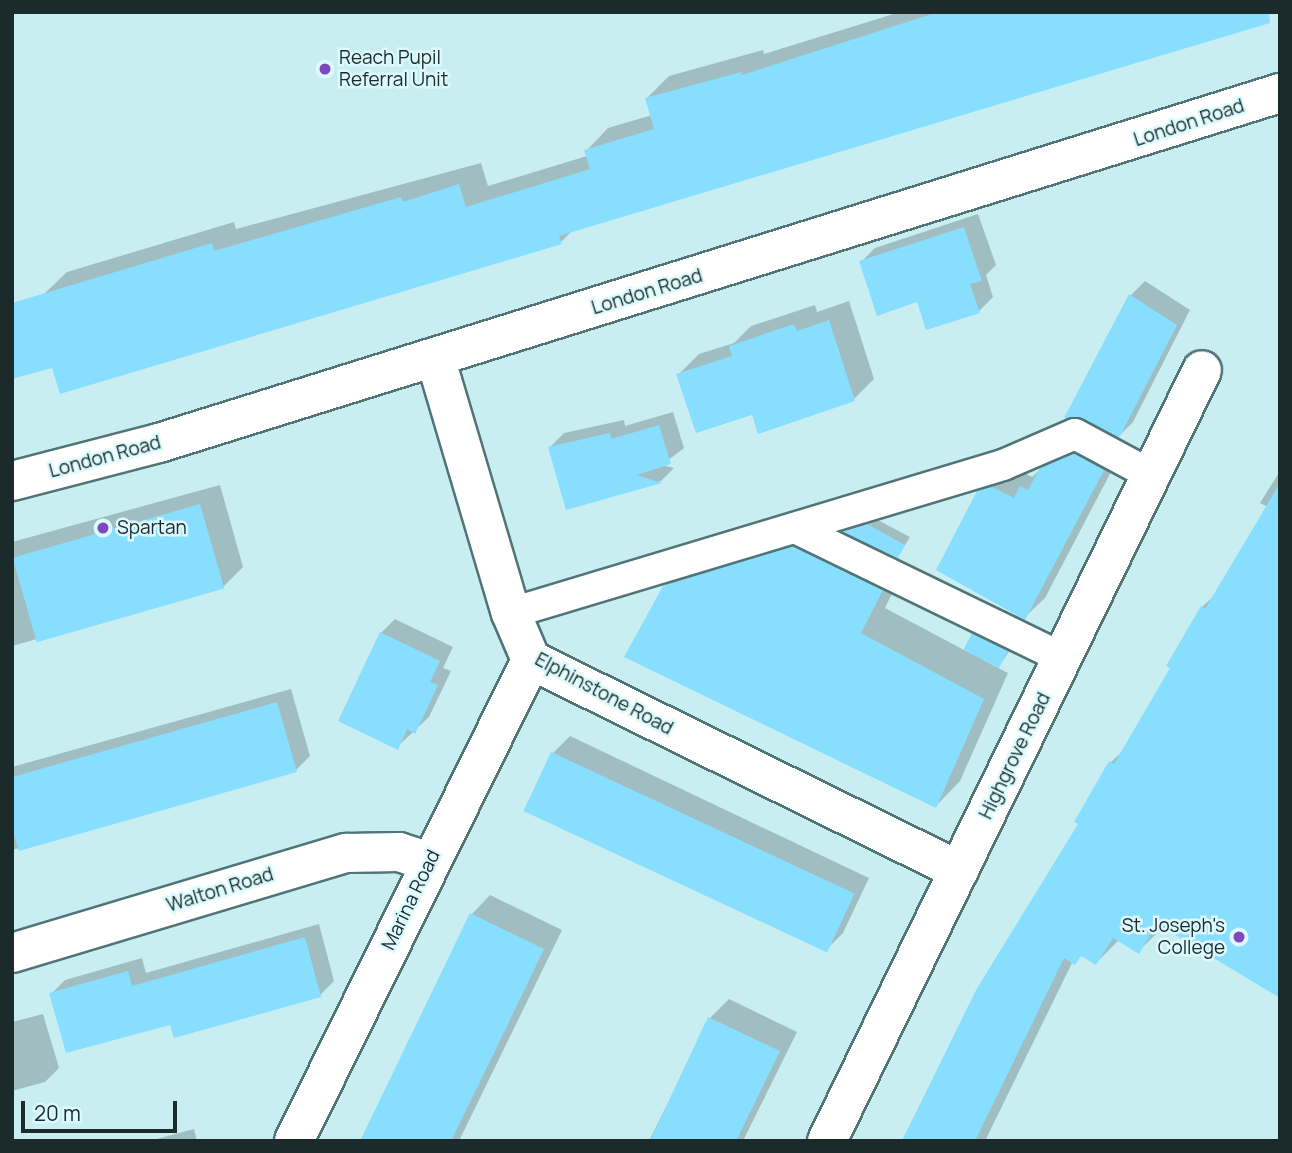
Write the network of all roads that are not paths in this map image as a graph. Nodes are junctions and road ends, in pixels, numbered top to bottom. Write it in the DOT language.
graph roads {
  1 [pos="1280,93"];
  2 [pos="435,357"];
  3 [pos="1202,370"];
  4 [pos="1152,475"];
  5 [pos="12,481"];
  6 [pos="795,528"];
  7 [pos="511,613"];
  8 [pos="1063,657"];
  9 [pos="531,660"];
  10 [pos="429,862"];
  11 [pos="959,871"];
  12 [pos="12,953"];
  13 [pos="294,1141"];
  14 [pos="827,1141"];
  1 -- 2 [label="street, London Road"];
  2 -- 5 [label="street, London Road"];
  2 -- 7 [label="street, Elphinstone Road"];
  3 -- 4 [label="street, Highgrove Road"];
  4 -- 6 [label="lane"];
  4 -- 8 [label="street, Highgrove Road"];
  6 -- 7 [label="lane"];
  6 -- 8 [label="lane"];
  7 -- 9 [label="street, Elphinstone Road"];
  8 -- 11 [label="street, Highgrove Road"];
  9 -- 10 [label="street, Marina Road"];
  9 -- 11 [label="street, Elphinstone Road"];
  10 -- 12 [label="street, Walton Road"];
  10 -- 13 [label="street, Marina Road"];
  11 -- 14 [label="street, Highgrove Road"];
}
